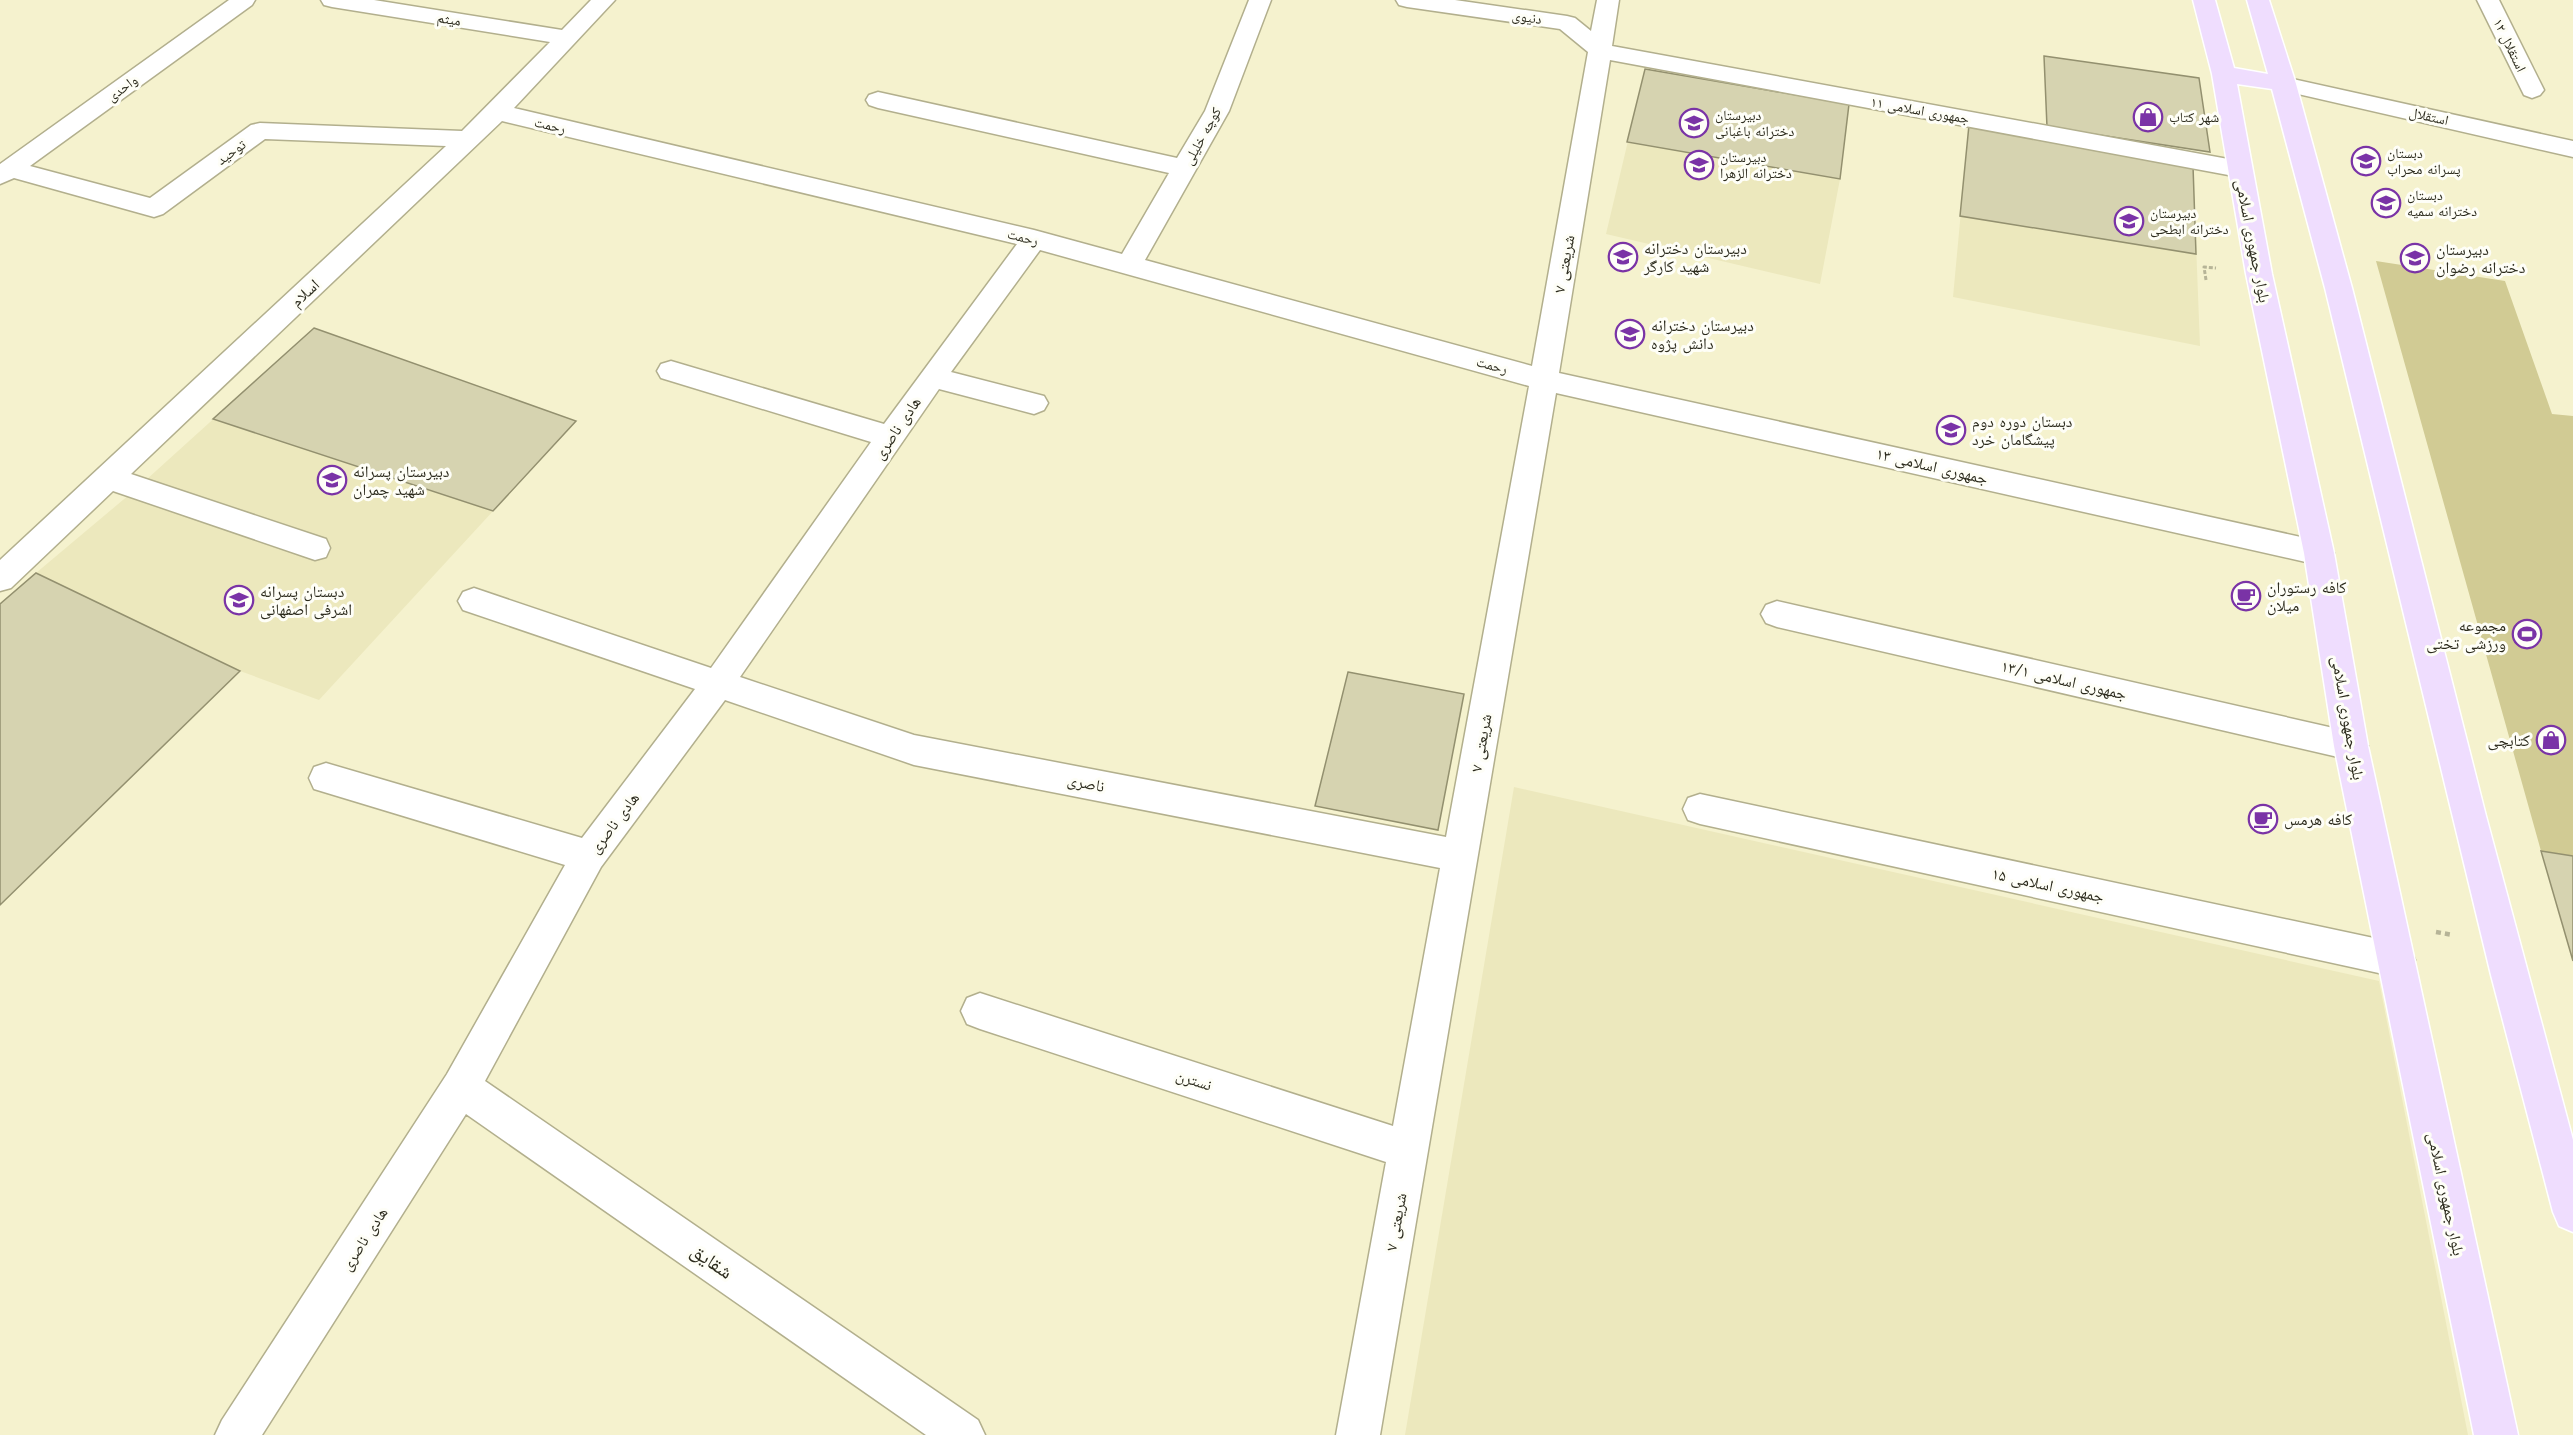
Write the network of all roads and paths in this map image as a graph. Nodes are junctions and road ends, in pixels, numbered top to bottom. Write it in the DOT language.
graph roads {
  1 [pos="244,0"];
  2 [pos="332,0"];
  3 [pos="604,0"];
  4 [pos="1260,0"];
  5 [pos="1407,0"];
  6 [pos="1608,0"];
  7 [pos="2204,0"];
  8 [pos="2258,0"];
  9 [pos="2488,0"];
  10 [pos="567,38"];
  11 [pos="1601,51"];
  12 [pos="2224,74"];
  13 [pos="2284,84"];
  14 [pos="2532,90"];
  15 [pos="878,100"];
  16 [pos="497,112"];
  17 [pos="469,139"];
  18 [pos="2573,149"];
  19 [pos="1185,168"];
  20 [pos="2238,169"];
  21 [pos="5,173"];
  22 [pos="1034,239"];
  23 [pos="1129,265"];
  24 [pos="2204,267"];
  25 [pos="2206,280"];
  26 [pos="671,371"];
  27 [pos="932,377"];
  28 [pos="1544,380"];
  29 [pos="1034,404"];
  30 [pos="892,437"];
  31 [pos="108,478"];
  32 [pos="315,548"];
  33 [pos="2319,552"];
  34 [pos="0,579"];
  35 [pos="474,601"];
  36 [pos="1777,614"];
  37 [pos="717,685"];
  38 [pos="2351,746"];
  39 [pos="326,777"];
  40 [pos="1700,810"];
  41 [pos="589,856"];
  42 [pos="1461,856"];
  43 [pos="2388,923"];
  44 [pos="2500,945"];
  45 [pos="2397,960"];
  46 [pos="980,1011"];
  47 [pos="461,1087"];
  48 [pos="1408,1150"];
  49 [pos="2571,1197"];
  50 [pos="237,1435"];
  51 [pos="963,1435"];
  52 [pos="1358,1435"];
  53 [pos="2496,1435"];
  1 -- 21 [label="street, واحدی"];
  2 -- 10 [label="street, میثم"];
  3 -- 10 [label="street, اسلام"];
  4 -- 19 [label="street, کوچه خلیلی"];
  5 -- 11 [label="street, دنیوی"];
  6 -- 11 [label="street, شریعتی ۷"];
  7 -- 12 [label="main road, بلوار جمهوری اسلامی"];
  8 -- 13 [label="main road"];
  9 -- 14 [label="street, استقلال ۱۲"];
  10 -- 16 [label="street, اسلام"];
  11 -- 20 [label="street, جمهوری اسلامی ۱۱"];
  11 -- 28 [label="street, شریعتی ۷"];
  12 -- 13 [label="main road"];
  12 -- 20 [label="main road, بلوار جمهوری اسلامی"];
  13 -- 18 [label="street, استقلال"];
  13 -- 44 [label="main road"];
  15 -- 19 [label="street"];
  16 -- 17 [label="street, اسلام"];
  16 -- 22 [label="street, رحمت"];
  17 -- 21 [label="street, توحید"];
  17 -- 31 [label="street, اسلام"];
  19 -- 23 [label="street, کوچه خلیلی"];
  20 -- 33 [label="main road, بلوار جمهوری اسلامی"];
  22 -- 23 [label="street, رحمت"];
  22 -- 27 [label="street, هادی ناصری"];
  23 -- 28 [label="street, رحمت"];
  24 -- 25 [label="path"];
  26 -- 30 [label="street"];
  27 -- 29 [label="street"];
  27 -- 30 [label="street, هادی ناصری"];
  28 -- 33 [label="street, جمهوری اسلامی ۱۳"];
  28 -- 42 [label="street, شریعتی ۷"];
  30 -- 37 [label="street, هادی ناصری"];
  31 -- 32 [label="street"];
  31 -- 34 [label="street, اسلام"];
  33 -- 38 [label="main road, بلوار جمهوری اسلامی"];
  35 -- 37 [label="street, ناصری"];
  36 -- 38 [label="street, جمهوری اسلامی ۱۳/۱"];
  37 -- 41 [label="street, هادی ناصری"];
  37 -- 42 [label="street, ناصری"];
  38 -- 43 [label="main road, بلوار جمهوری اسلامی"];
  39 -- 41 [label="street"];
  40 -- 45 [label="street, جمهوری اسلامی ۱۵"];
  41 -- 47 [label="street, هادی ناصری"];
  42 -- 48 [label="street, شریعتی ۷"];
  43 -- 44 [label="path"];
  43 -- 45 [label="main road, بلوار جمهوری اسلامی"];
  44 -- 49 [label="main road"];
  45 -- 53 [label="main road, بلوار جمهوری اسلامی"];
  46 -- 48 [label="street, نسترن"];
  47 -- 50 [label="street, هادی ناصری"];
  47 -- 51 [label="street, شقایق"];
  48 -- 52 [label="street, شریعتی ۷"];
}
